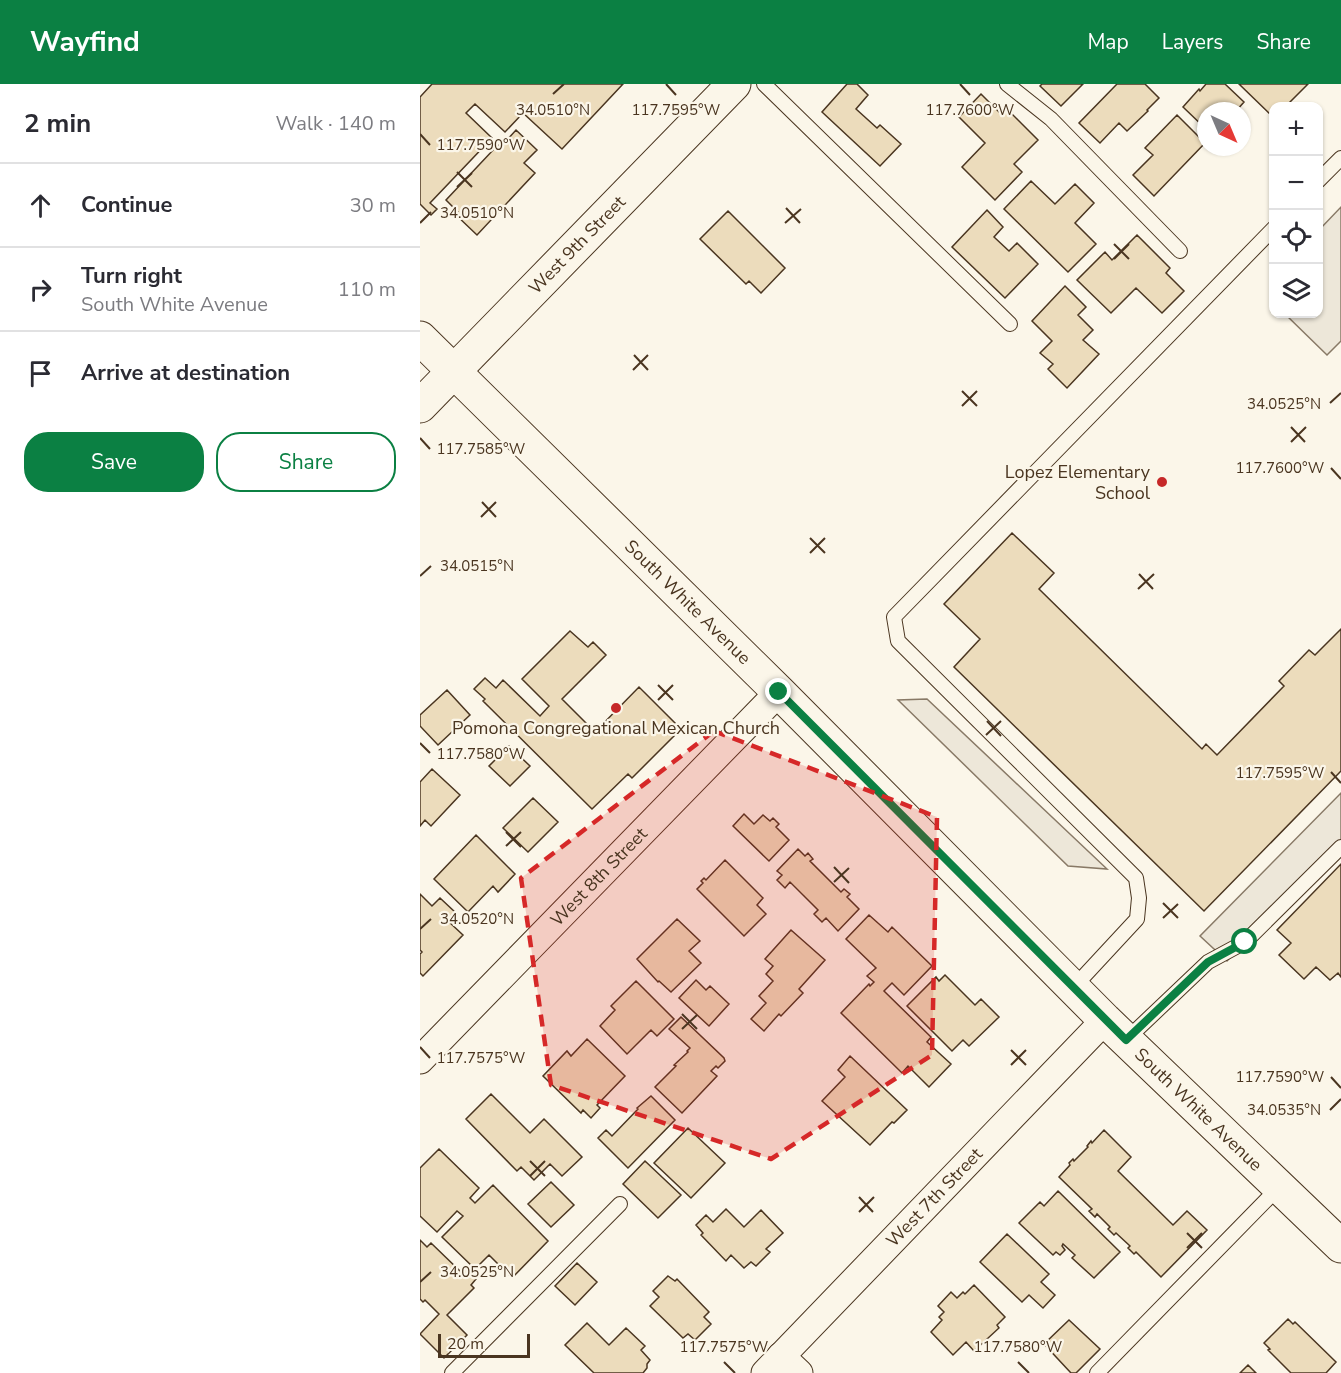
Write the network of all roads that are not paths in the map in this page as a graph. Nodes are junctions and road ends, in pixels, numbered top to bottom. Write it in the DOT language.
graph roads {
  1 [pos="734,84"];
  2 [pos="764,84"];
  3 [pos="1007,84"];
  4 [pos="1341,158"];
  5 [pos="1323,176"];
  6 [pos="1269,233"];
  7 [pos="1180,251"];
  8 [pos="1010,324"];
  9 [pos="420,338"];
  10 [pos="454,370"];
  11 [pos="420,406"];
  12 [pos="779,692"];
  13 [pos="1341,847"];
  14 [pos="1073,987"];
  15 [pos="1116,1030"];
  16 [pos="420,1060"];
  17 [pos="1279,1187"];
  18 [pos="620,1204"];
  19 [pos="1341,1246"];
  20 [pos="782,1367"];
  21 [pos="452,1373"];
  22 [pos="1096,1373"];
  1 -- 10 [label="street, West 9th Street"];
  2 -- 8 [label="lane"];
  3 -- 7 [label="lane"];
  4 -- 5 [label="lane"];
  6 -- 14 [label="lane"];
  9 -- 10 [label="street, South White Avenue"];
  10 -- 11 [label="street, West 9th Street"];
  10 -- 12 [label="street, South White Avenue"];
  12 -- 14 [label="street, South White Avenue"];
  12 -- 16 [label="street, West 8th Street"];
  13 -- 15 [label="lane"];
  14 -- 15 [label="street, South White Avenue"];
  15 -- 17 [label="street, South White Avenue"];
  15 -- 20 [label="street, West 7th Street"];
  17 -- 19 [label="street, South White Avenue"];
  17 -- 22 [label="lane"];
  18 -- 21 [label="lane"];
}
